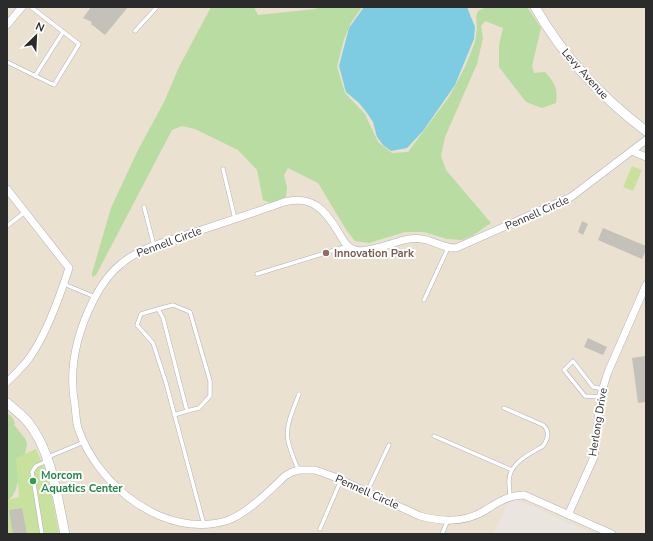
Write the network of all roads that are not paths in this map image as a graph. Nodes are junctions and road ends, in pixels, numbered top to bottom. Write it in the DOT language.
graph roads {
  1 [pos="22,7"];
  2 [pos="31,7"];
  3 [pos="156,7"];
  4 [pos="535,7"];
  5 [pos="7,24"];
  6 [pos="63,32"];
  7 [pos="135,32"];
  8 [pos="7,62"];
  9 [pos="35,76"];
  10 [pos="646,131"];
  11 [pos="646,140"];
  12 [pos="632,151"];
  13 [pos="646,157"];
  14 [pos="223,169"];
  15 [pos="7,189"];
  16 [pos="144,207"];
  17 [pos="25,212"];
  18 [pos="235,219"];
  19 [pos="7,226"];
  20 [pos="154,246"];
  21 [pos="348,246"];
  22 [pos="448,248"];
  23 [pos="257,274"];
  24 [pos="64,284"];
  25 [pos="646,284"];
  26 [pos="95,298"];
  27 [pos="424,300"];
  28 [pos="158,309"];
  29 [pos="7,382"];
  30 [pos="603,389"];
  31 [pos="299,394"];
  32 [pos="601,397"];
  33 [pos="7,403"];
  34 [pos="504,408"];
  35 [pos="188,411"];
  36 [pos="174,415"];
  37 [pos="434,436"];
  38 [pos="84,442"];
  39 [pos="389,445"];
  40 [pos="47,459"];
  41 [pos="512,470"];
  42 [pos="299,471"];
  43 [pos="341,480"];
  44 [pos="367,492"];
  45 [pos="510,497"];
  46 [pos="568,515"];
  47 [pos="448,520"];
  48 [pos="204,526"];
  49 [pos="320,529"];
  50 [pos="42,534"];
  51 [pos="64,534"];
  52 [pos="442,534"];
  53 [pos="612,534"];
  1 -- 5 [label="street"];
  2 -- 6 [label="lane"];
  3 -- 7 [label="lane"];
  4 -- 10 [label="street, Levy Avenue"];
  6 -- 9 [label="lane"];
  6 -- 9 [label="lane"];
  8 -- 9 [label="lane"];
  11 -- 12 [label="street, Pennell Circle"];
  12 -- 13 [label="street"];
  12 -- 22 [label="street, Pennell Circle"];
  14 -- 18 [label="lane"];
  15 -- 17 [label="street"];
  16 -- 20 [label="lane"];
  17 -- 19 [label="lane"];
  17 -- 24 [label="street"];
  18 -- 20 [label="street, Pennell Circle"];
  18 -- 21 [label="street, Pennell Circle"];
  20 -- 26 [label="street, Pennell Circle"];
  21 -- 22 [label="street"];
  21 -- 23 [label="lane"];
  22 -- 27 [label="lane"];
  24 -- 26 [label="lane"];
  24 -- 29 [label="street"];
  25 -- 30 [label="street, Herlong Drive"];
  26 -- 38 [label="street, Pennell Circle"];
  28 -- 35 [label="lane"];
  28 -- 35 [label="lane"];
  28 -- 36 [label="lane"];
  30 -- 32 [label="street, Herlong Drive"];
  30 -- 32 [label="lane"];
  31 -- 42 [label="lane"];
  32 -- 46 [label="street, Herlong Drive"];
  33 -- 40 [label="street"];
  34 -- 41 [label="lane"];
  35 -- 36 [label="lane"];
  36 -- 48 [label="lane"];
  37 -- 41 [label="lane"];
  38 -- 40 [label="lane"];
  38 -- 48 [label="street, Pennell Circle"];
  39 -- 44 [label="lane"];
  40 -- 50 [label="lane"];
  40 -- 51 [label="street"];
  41 -- 45 [label="lane"];
  42 -- 43 [label="street, Pennell Circle"];
  42 -- 48 [label="street, Pennell Circle"];
  43 -- 44 [label="street, Pennell Circle"];
  43 -- 49 [label="lane"];
  44 -- 47 [label="street, Pennell Circle"];
  45 -- 46 [label="street, Pennell Circle"];
  45 -- 47 [label="street, Pennell Circle"];
  46 -- 53 [label="street, Pennell Circle"];
  47 -- 52 [label="lane"];
}
